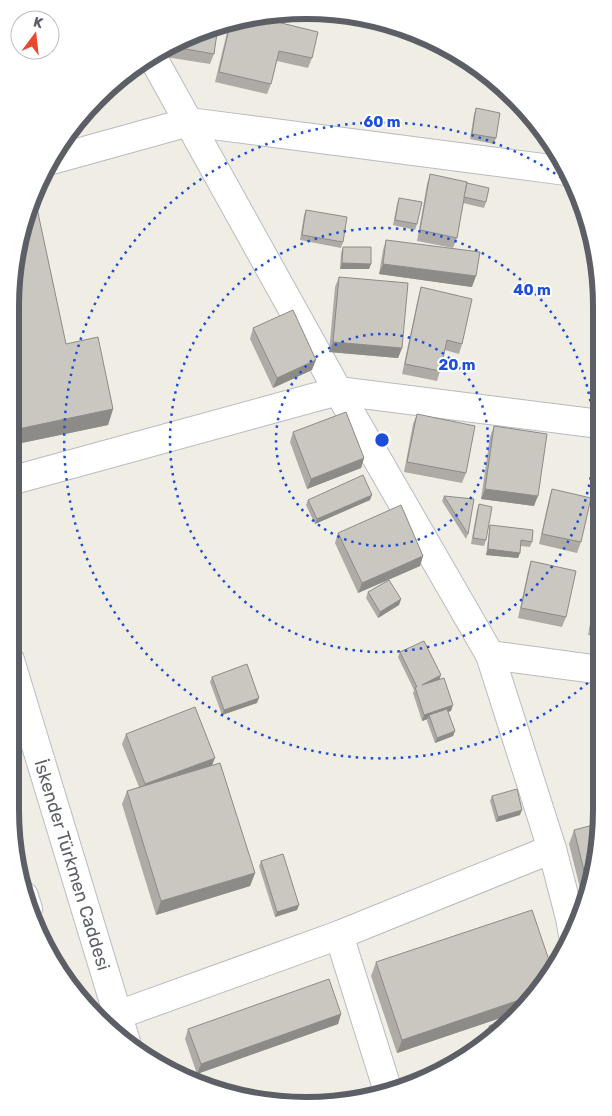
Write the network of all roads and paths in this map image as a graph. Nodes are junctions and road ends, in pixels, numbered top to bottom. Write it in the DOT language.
graph roads {
  1 [pos="155,61"];
  2 [pos="189,122"];
  3 [pos="60,158"];
  4 [pos="559,169"];
  5 [pos="338,392"];
  6 [pos="593,423"];
  7 [pos="19,479"];
  8 [pos="490,656"];
  9 [pos="593,669"];
  10 [pos="19,692"];
  11 [pos="552,849"];
  12 [pos="571,921"];
  13 [pos="339,935"];
  14 [pos="112,1018"];
  15 [pos="386,1085"];
  1 -- 2 [label="street"];
  2 -- 3 [label="street"];
  2 -- 4 [label="street"];
  2 -- 5 [label="street"];
  5 -- 6 [label="street"];
  5 -- 7 [label="street"];
  5 -- 8 [label="street"];
  8 -- 9 [label="street"];
  8 -- 11 [label="street"];
  10 -- 14 [label="street, İskender Türkmen Caddesi"];
  11 -- 12 [label="street"];
  11 -- 13 [label="street"];
  13 -- 14 [label="street"];
  13 -- 15 [label="street"];
}
